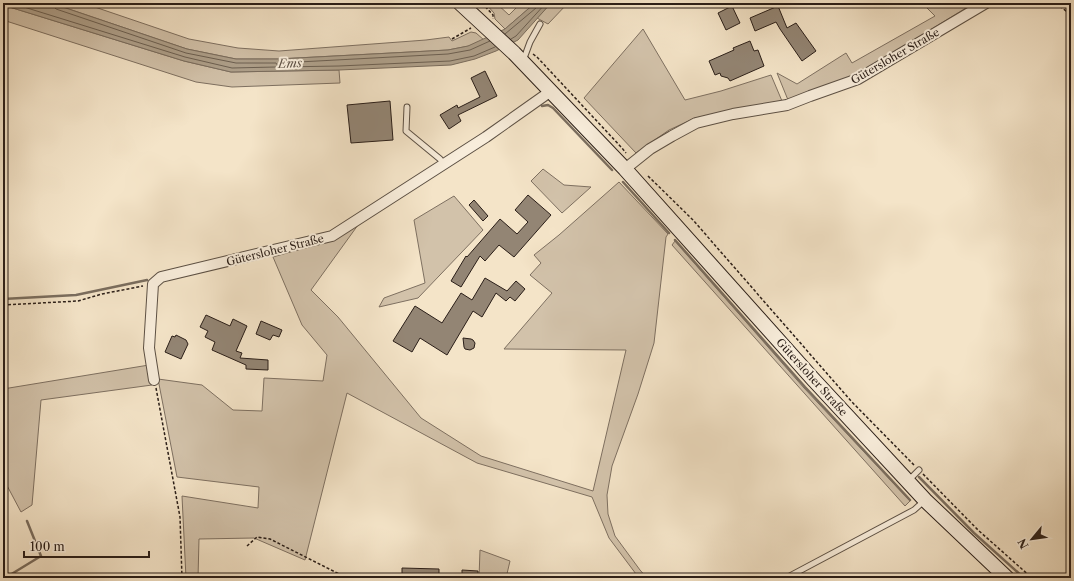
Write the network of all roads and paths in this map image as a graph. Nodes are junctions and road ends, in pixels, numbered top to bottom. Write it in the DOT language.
graph roads {
  1 [pos="482,3"];
  2 [pos="986,3"];
  3 [pos="1056,3"];
  4 [pos="463,6"];
  5 [pos="1071,15"];
  6 [pos="488,24"];
  7 [pos="540,24"];
  8 [pos="452,39"];
  9 [pos="521,55"];
  10 [pos="551,91"];
  11 [pos="407,107"];
  12 [pos="443,163"];
  13 [pos="629,165"];
  14 [pos="153,284"];
  15 [pos="3,305"];
  16 [pos="154,380"];
  17 [pos="919,470"];
  18 [pos="907,482"];
  19 [pos="925,500"];
  20 [pos="247,546"];
  21 [pos="182,578"];
  22 [pos="347,578"];
  23 [pos="786,578"];
  24 [pos="1007,578"];
  25 [pos="1032,578"];
  1 -- 6 [label="path"];
  2 -- 13 [label="street, Gütersloher Straße"];
  3 -- 5 [label="path"];
  4 -- 6 [label="main road, Gütersloher Straße"];
  6 -- 8 [label="path"];
  6 -- 9 [label="main road, Gütersloher Straße"];
  7 -- 9 [label="lane"];
  9 -- 10 [label="main road, Gütersloher Straße"];
  9 -- 13 [label="path"];
  10 -- 12 [label="street, Gütersloher Straße"];
  10 -- 13 [label="main road, Gütersloher Straße"];
  11 -- 12 [label="lane"];
  12 -- 14 [label="street, Gütersloher Straße"];
  13 -- 17 [label="path"];
  13 -- 18 [label="main road, Gütersloher Straße"];
  14 -- 15 [label="path"];
  14 -- 16 [label="street"];
  16 -- 21 [label="path"];
  17 -- 18 [label="lane"];
  17 -- 25 [label="path"];
  18 -- 19 [label="main road, Gütersloher Straße"];
  19 -- 23 [label="lane"];
  19 -- 24 [label="main road, Gütersloher Straße"];
  20 -- 22 [label="path"];
}
